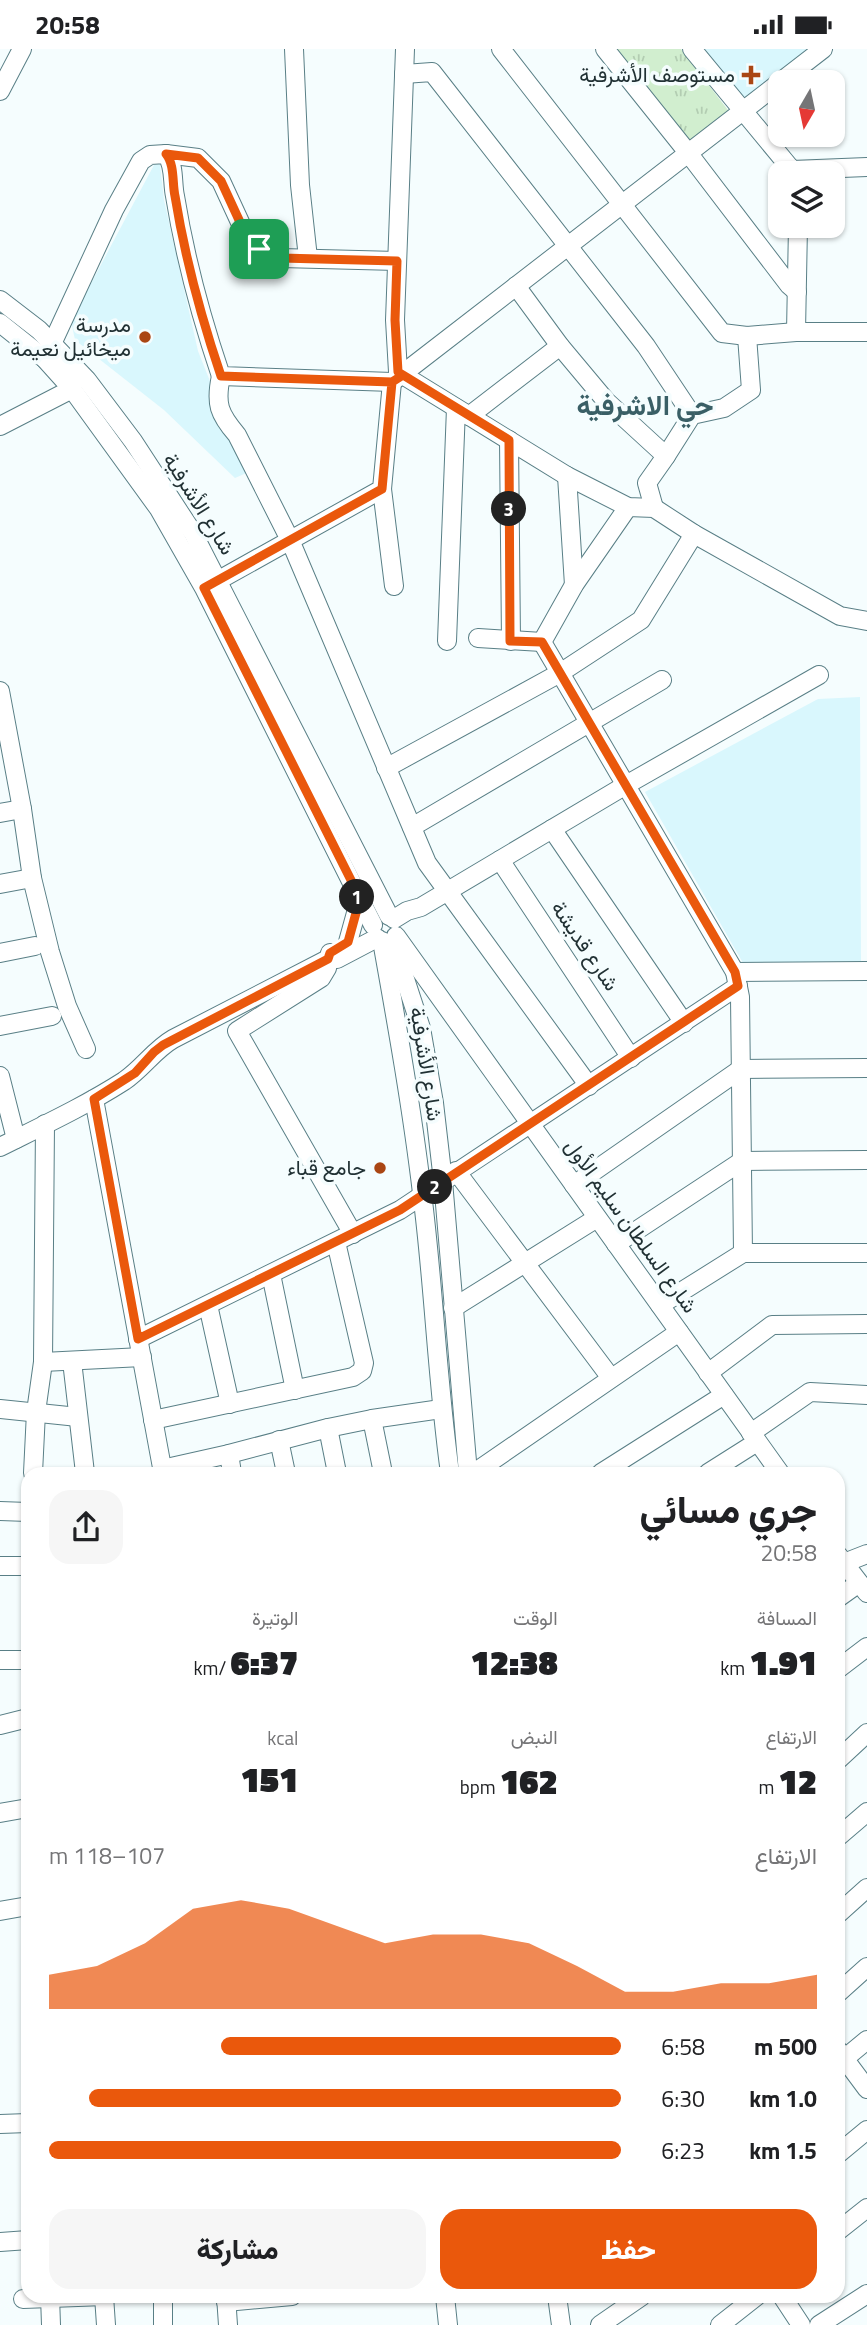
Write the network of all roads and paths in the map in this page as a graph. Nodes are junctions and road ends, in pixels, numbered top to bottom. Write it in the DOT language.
graph roads {
  1 [pos="294,49"];
  2 [pos="405,49"];
  3 [pos="501,49"];
  4 [pos="605,49"];
  5 [pos="692,49"];
  6 [pos="823,49"];
  7 [pos="14,52"];
  8 [pos="404,74"];
  9 [pos="0,91"];
  10 [pos="743,111"];
  11 [pos="166,154"];
  12 [pos="689,154"];
  13 [pos="785,161"];
  14 [pos="867,167"];
  15 [pos="845,168"];
  16 [pos="622,206"];
  17 [pos="798,238"];
  18 [pos="569,247"];
  19 [pos="308,258"];
  20 [pos="397,261"];
  21 [pos="516,286"];
  22 [pos="797,292"];
  23 [pos="0,300"];
  24 [pos="0,323"];
  25 [pos="796,332"];
  26 [pos="867,332"];
  27 [pos="747,336"];
  28 [pos="560,347"];
  29 [pos="48,351"];
  30 [pos="221,376"];
  31 [pos="398,379"];
  32 [pos="72,389"];
  33 [pos="463,412"];
  34 [pos="692,415"];
  35 [pos="0,426"];
  36 [pos="509,440"];
  37 [pos="666,456"];
  38 [pos="567,476"];
  39 [pos="382,489"];
  40 [pos="628,507"];
  41 [pos="654,508"];
  42 [pos="694,534"];
  43 [pos="290,540"];
  44 [pos="211,584"];
  45 [pos="574,585"];
  46 [pos="394,586"];
  47 [pos="867,621"];
  48 [pos="478,638"];
  49 [pos="447,641"];
  50 [pos="510,641"];
  51 [pos="542,642"];
  52 [pos="560,673"];
  53 [pos="819,675"];
  54 [pos="662,680"];
  55 [pos="0,691"];
  56 [pos="589,722"];
  57 [pos="386,768"];
  58 [pos="626,785"];
  59 [pos="22,809"];
  60 [pos="0,813"];
  61 [pos="412,827"];
  62 [pos="552,829"];
  63 [pos="500,860"];
  64 [pos="32,878"];
  65 [pos="0,884"];
  66 [pos="449,891"];
  67 [pos="358,894"];
  68 [pos="386,931"];
  69 [pos="348,942"];
  70 [pos="34,946"];
  71 [pos="0,953"];
  72 [pos="328,959"];
  73 [pos="867,971"];
  74 [pos="737,979"];
  75 [pos="52,1016"];
  76 [pos="684,1023"];
  77 [pos="0,1026"];
  78 [pos="86,1049"];
  79 [pos="631,1058"];
  80 [pos="867,1068"];
  81 [pos="741,1069"];
  82 [pos="0,1076"];
  83 [pos="589,1086"];
  84 [pos="94,1099"];
  85 [pos="45,1124"];
  86 [pos="531,1125"];
  87 [pos="8,1143"];
  88 [pos="867,1160"];
  89 [pos="742,1161"];
  90 [pos="450,1176"];
  91 [pos="574,1185"];
  92 [pos="423,1195"];
  93 [pos="597,1217"];
  94 [pos="353,1234"];
  95 [pos="336,1243"];
  96 [pos="616,1244"];
  97 [pos="867,1253"];
  98 [pos="743,1254"];
  99 [pos="526,1262"];
  100 [pos="271,1274"];
  101 [pos="208,1305"];
  102 [pos="660,1305"];
  103 [pos="453,1308"];
  104 [pos="867,1324"];
  105 [pos="679,1332"];
  106 [pos="140,1348"];
  107 [pos="72,1361"];
  108 [pos="43,1362"];
  109 [pos="708,1373"];
  110 [pos="611,1378"];
  111 [pos="295,1390"];
  112 [pos="724,1395"];
  113 [pos="867,1395"];
  114 [pos="230,1404"];
  115 [pos="0,1409"];
  116 [pos="441,1409"];
  117 [pos="36,1412"];
  118 [pos="78,1416"];
  119 [pos="372,1419"];
  120 [pos="153,1420"];
  121 [pos="328,1428"];
  122 [pos="754,1437"];
  123 [pos="279,1440"];
  124 [pos="229,1454"];
  125 [pos="33,1467"];
  126 [pos="84,1467"];
  127 [pos="161,1467"];
  128 [pos="178,1467"];
  129 [pos="231,1467"];
  130 [pos="284,1467"];
  131 [pos="336,1467"];
  132 [pos="382,1467"];
  133 [pos="449,1467"];
  134 [pos="467,1467"];
  135 [pos="483,1467"];
  136 [pos="610,1467"];
  137 [pos="716,1467"];
  138 [pos="776,1467"];
  139 [pos="0,1511"];
  140 [pos="21,1512"];
  141 [pos="867,1554"];
  142 [pos="845,1558"];
  143 [pos="845,1564"];
  144 [pos="0,1566"];
  145 [pos="21,1566"];
  146 [pos="863,1588"];
  147 [pos="845,1595"];
  148 [pos="867,1647"];
  149 [pos="0,1660"];
  150 [pos="21,1660"];
  151 [pos="845,1663"];
  152 [pos="21,1720"];
  153 [pos="0,1724"];
  154 [pos="867,1733"];
  155 [pos="845,1753"];
  156 [pos="21,1809"];
  157 [pos="867,1812"];
  158 [pos="0,1813"];
  159 [pos="845,1831"];
  160 [pos="867,1888"];
  161 [pos="21,1907"];
  162 [pos="845,1908"];
  163 [pos="0,1911"];
  164 [pos="867,1967"];
  165 [pos="845,1987"];
  166 [pos="867,2040"];
  167 [pos="845,2054"];
  168 [pos="845,2063"];
  169 [pos="867,2089"];
  170 [pos="21,2123"];
  171 [pos="0,2124"];
  172 [pos="867,2130"];
  173 [pos="845,2148"];
  174 [pos="867,2209"];
  175 [pos="845,2226"];
  176 [pos="21,2240"];
  177 [pos="0,2242"];
  178 [pos="867,2294"];
  179 [pos="50,2303"];
  180 [pos="105,2303"];
  181 [pos="163,2303"];
  182 [pos="226,2303"];
  183 [pos="446,2303"];
  184 [pos="559,2303"];
  185 [pos="632,2303"];
  186 [pos="748,2303"];
  187 [pos="787,2303"];
  188 [pos="828,2323"];
  189 [pos="51,2325"];
  190 [pos="106,2325"];
  191 [pos="163,2325"];
  192 [pos="228,2325"];
  193 [pos="448,2325"];
  194 [pos="561,2325"];
  195 [pos="600,2325"];
  196 [pos="720,2325"];
  197 [pos="801,2325"];
  1 -- 19 [label="street"];
  2 -- 8 [label="street"];
  3 -- 16 [label="street"];
  4 -- 12 [label="street"];
  5 -- 10 [label="street"];
  6 -- 10 [label="street"];
  7 -- 9 [label="street"];
  8 -- 18 [label="street"];
  8 -- 20 [label="street"];
  10 -- 12 [label="street"];
  10 -- 13 [label="street"];
  11 -- 19 [label="street"];
  11 -- 29 [label="street"];
  11 -- 30 [label="street"];
  12 -- 16 [label="street"];
  12 -- 22 [label="street"];
  14 -- 15 [label="street"];
  16 -- 18 [label="street"];
  16 -- 27 [label="street"];
  17 -- 22 [label="street"];
  18 -- 21 [label="street"];
  18 -- 34 [label="street"];
  19 -- 20 [label="street"];
  20 -- 31 [label="street"];
  21 -- 28 [label="street"];
  21 -- 31 [label="street"];
  22 -- 25 [label="street"];
  23 -- 29 [label="street, شارع الأشرفية"];
  24 -- 29 [label="street, شارع الأشرفية"];
  25 -- 26 [label="street"];
  25 -- 27 [label="street"];
  27 -- 34 [label="street"];
  28 -- 33 [label="street"];
  28 -- 37 [label="street"];
  29 -- 32 [label="street, شارع الأشرفية"];
  29 -- 44 [label="street, شارع الأشرفية"];
  30 -- 31 [label="street"];
  30 -- 43 [label="street"];
  31 -- 33 [label="street"];
  31 -- 39 [label="street"];
  32 -- 35 [label="street"];
  32 -- 44 [label="street, شارع الأشرفية"];
  33 -- 36 [label="street"];
  33 -- 49 [label="street"];
  34 -- 37 [label="street"];
  36 -- 38 [label="street"];
  36 -- 50 [label="street"];
  37 -- 41 [label="street"];
  38 -- 40 [label="street"];
  38 -- 45 [label="street"];
  39 -- 43 [label="street"];
  39 -- 46 [label="street"];
  40 -- 41 [label="street"];
  40 -- 45 [label="street"];
  41 -- 42 [label="street"];
  42 -- 47 [label="street"];
  42 -- 52 [label="street"];
  43 -- 44 [label="street"];
  43 -- 57 [label="street"];
  44 -- 67 [label="street, شارع الأشرفية"];
  44 -- 68 [label="street, شارع الأشرفية"];
  45 -- 51 [label="street"];
  48 -- 50 [label="street"];
  50 -- 51 [label="street"];
  51 -- 52 [label="street"];
  52 -- 56 [label="street"];
  52 -- 57 [label="street"];
  53 -- 58 [label="street"];
  54 -- 56 [label="street"];
  55 -- 59 [label="street"];
  56 -- 58 [label="street"];
  56 -- 61 [label="street"];
  57 -- 61 [label="street"];
  58 -- 62 [label="street"];
  58 -- 74 [label="street"];
  59 -- 60 [label="street"];
  59 -- 64 [label="street"];
  61 -- 66 [label="street"];
  62 -- 63 [label="street"];
  62 -- 76 [label="street"];
  63 -- 66 [label="street"];
  63 -- 79 [label="street, شارع قديشة"];
  64 -- 65 [label="street"];
  64 -- 78 [label="street"];
  66 -- 68 [label="street"];
  66 -- 83 [label="street"];
  67 -- 68 [label="street, شارع الأشرفية"];
  67 -- 69 [label="street"];
  68 -- 69 [label="street"];
  68 -- 72 [label="street"];
  68 -- 86 [label="street, شارع السلطان سليم الأول"];
  68 -- 90 [label="street, شارع الأشرفية"];
  68 -- 92 [label="street, شارع الأشرفية"];
  69 -- 72 [label="street"];
  70 -- 71 [label="street"];
  72 -- 84 [label="street"];
  72 -- 94 [label="street"];
  73 -- 74 [label="street"];
  74 -- 76 [label="street"];
  74 -- 81 [label="street"];
  75 -- 77 [label="street"];
  76 -- 79 [label="street"];
  79 -- 83 [label="street"];
  80 -- 81 [label="street"];
  81 -- 89 [label="street"];
  81 -- 91 [label="street"];
  82 -- 87 [label="street"];
  83 -- 86 [label="street"];
  84 -- 85 [label="street"];
  84 -- 106 [label="street"];
  85 -- 87 [label="street"];
  85 -- 108 [label="street"];
  86 -- 90 [label="street"];
  86 -- 91 [label="street, شارع السلطان سليم الأول"];
  88 -- 89 [label="street"];
  89 -- 96 [label="street"];
  89 -- 98 [label="street"];
  90 -- 92 [label="street"];
  90 -- 99 [label="street"];
  90 -- 103 [label="street, شارع الأشرفية"];
  91 -- 93 [label="street, شارع السلطان سليم الأول"];
  92 -- 94 [label="street"];
  92 -- 116 [label="street, شارع الأشرفية"];
  93 -- 96 [label="street, شارع السلطان سليم الأول"];
  93 -- 99 [label="street"];
  94 -- 95 [label="street"];
  95 -- 100 [label="street"];
  95 -- 111 [label="street"];
  96 -- 102 [label="street, شارع السلطان سليم الأول"];
  97 -- 98 [label="street"];
  98 -- 102 [label="street"];
  99 -- 103 [label="street"];
  99 -- 110 [label="street"];
  100 -- 101 [label="street"];
  100 -- 111 [label="street"];
  101 -- 106 [label="street"];
  101 -- 114 [label="street"];
  102 -- 105 [label="street, شارع السلطان سليم الأول"];
  103 -- 134 [label="street, شارع الأشرفية"];
  104 -- 109 [label="street"];
  105 -- 109 [label="street, شارع السلطان سليم الأول"];
  105 -- 110 [label="street"];
  106 -- 107 [label="street"];
  106 -- 120 [label="street"];
  107 -- 108 [label="street"];
  107 -- 118 [label="street"];
  108 -- 117 [label="street"];
  109 -- 112 [label="street, شارع السلطان سليم الأول"];
  110 -- 135 [label="street"];
  111 -- 114 [label="street"];
  112 -- 122 [label="street, شارع السلطان سليم الأول"];
  112 -- 136 [label="street"];
  113 -- 122 [label="street"];
  114 -- 120 [label="street"];
  115 -- 117 [label="street"];
  116 -- 119 [label="street"];
  116 -- 133 [label="street, شارع الأشرفية"];
  117 -- 118 [label="street"];
  117 -- 125 [label="street"];
  118 -- 126 [label="street"];
  119 -- 121 [label="street"];
  119 -- 132 [label="street"];
  120 -- 127 [label="street"];
  121 -- 123 [label="street"];
  121 -- 131 [label="street"];
  122 -- 137 [label="street"];
  122 -- 138 [label="street, شارع السلطان سليم الأول"];
  123 -- 124 [label="street"];
  123 -- 130 [label="street"];
  124 -- 128 [label="street"];
  124 -- 129 [label="street"];
  139 -- 140 [label="street"];
  141 -- 142 [label="street"];
  143 -- 146 [label="street"];
  144 -- 145 [label="street"];
  146 -- 147 [label="street"];
  148 -- 151 [label="street"];
  149 -- 150 [label="street"];
  152 -- 153 [label="street"];
  154 -- 155 [label="street"];
  156 -- 158 [label="street"];
  157 -- 159 [label="street"];
  160 -- 162 [label="street"];
  161 -- 163 [label="street"];
  164 -- 165 [label="street"];
  166 -- 167 [label="street"];
  168 -- 169 [label="street"];
  170 -- 171 [label="street"];
  172 -- 173 [label="street"];
  174 -- 175 [label="street"];
  176 -- 177 [label="street"];
  178 -- 188 [label="street"];
  179 -- 189 [label="street"];
  180 -- 190 [label="street"];
  181 -- 191 [label="street"];
  182 -- 192 [label="street"];
  183 -- 193 [label="street"];
  184 -- 194 [label="street"];
  185 -- 195 [label="street"];
  186 -- 196 [label="street"];
  187 -- 197 [label="street"];
}
